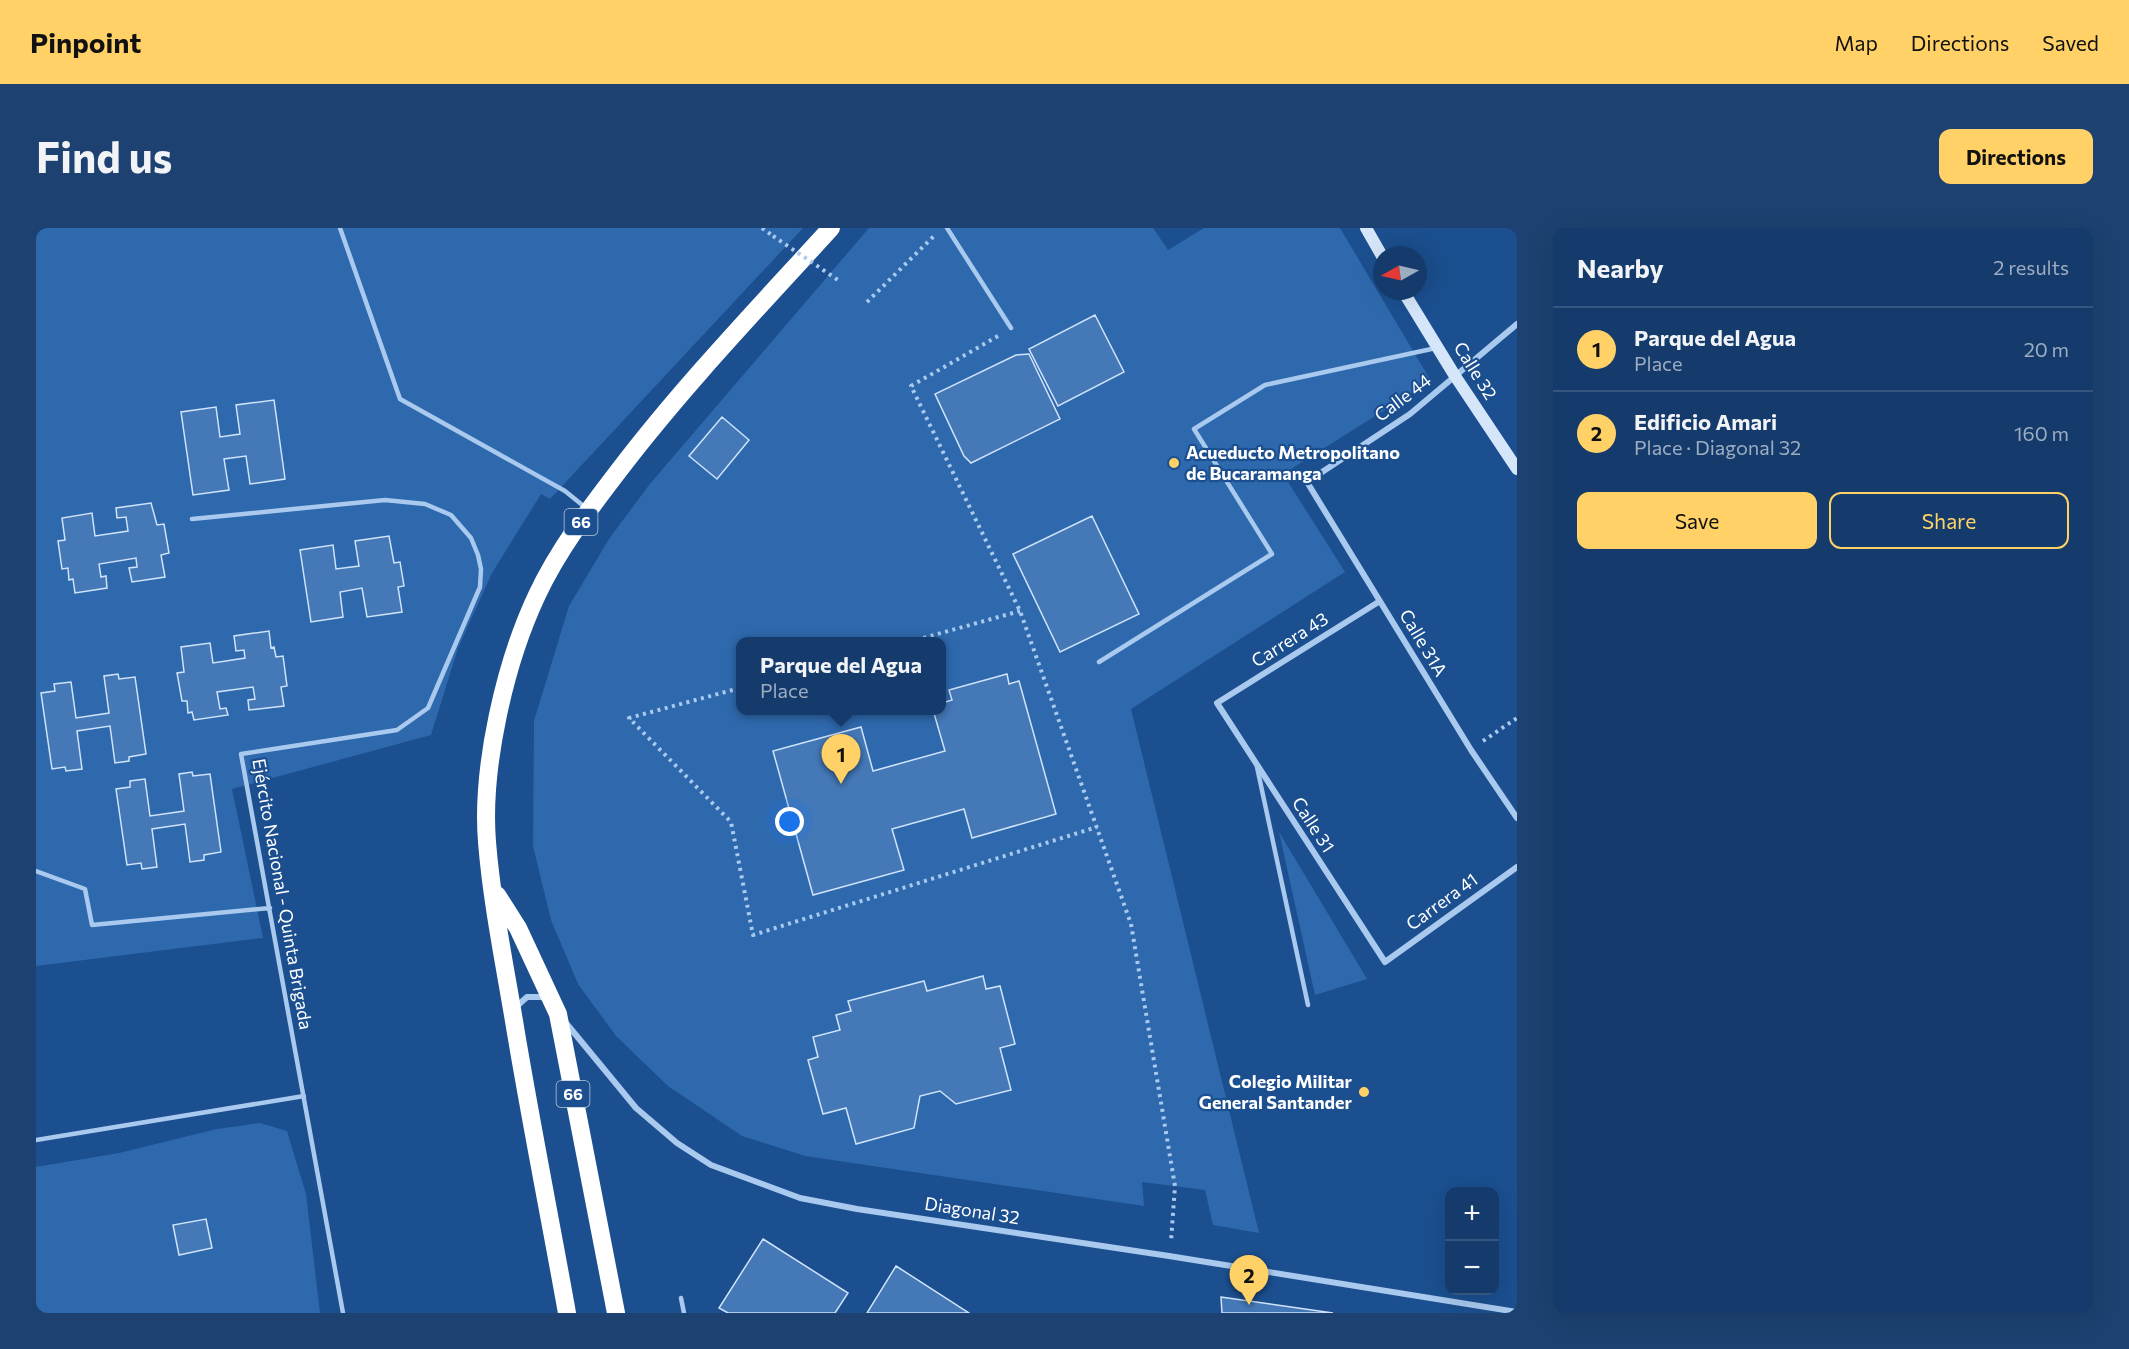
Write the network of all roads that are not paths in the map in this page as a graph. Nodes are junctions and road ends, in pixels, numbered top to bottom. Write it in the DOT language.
graph roads {
  1 [pos="340,228"];
  2 [pos="831,228"];
  3 [pos="947,228"];
  4 [pos="1366,228"];
  5 [pos="1376,246"];
  6 [pos="1409,300"];
  7 [pos="1517,324"];
  8 [pos="1011,328"];
  9 [pos="1438,348"];
  10 [pos="1455,376"];
  11 [pos="1517,469"];
  12 [pos="1307,482"];
  13 [pos="589,510"];
  14 [pos="192,519"];
  15 [pos="1380,601"];
  16 [pos="1099,662"];
  17 [pos="1217,703"];
  18 [pos="1256,765"];
  19 [pos="1517,818"];
  20 [pos="1517,867"];
  21 [pos="36,871"];
  22 [pos="493,888"];
  23 [pos="270,908"];
  24 [pos="1385,962"];
  25 [pos="1308,1005"];
  26 [pos="558,1014"];
  27 [pos="515,1024"];
  28 [pos="304,1096"];
  29 [pos="36,1140"];
  30 [pos="681,1298"];
  31 [pos="1517,1312"];
  32 [pos="343,1313"];
  33 [pos="567,1313"];
  34 [pos="616,1313"];
  35 [pos="684,1313"];
  1 -- 13 [label="lane"];
  2 -- 13 [label="highway, 66"];
  3 -- 8 [label="lane"];
  4 -- 5 [label="street"];
  6 -- 9 [label="street, Calle 32"];
  7 -- 10 [label="street, Calle 44"];
  9 -- 10 [label="street, Calle 32"];
  9 -- 16 [label="lane"];
  10 -- 11 [label="street, Calle 32"];
  10 -- 12 [label="street, Calle 44"];
  12 -- 15 [label="street, Calle 31A"];
  13 -- 22 [label="highway, 66"];
  14 -- 23 [label="lane, Ejército Nacional - Quinta Brigada"];
  15 -- 17 [label="street, Carrera 43"];
  15 -- 19 [label="street, Calle 31A"];
  17 -- 18 [label="street, Calle 31"];
  18 -- 24 [label="street, Calle 31"];
  18 -- 25 [label="lane"];
  20 -- 24 [label="street, Carrera 41"];
  21 -- 23 [label="lane"];
  22 -- 26 [label="highway, 66"];
  22 -- 27 [label="highway, 66"];
  23 -- 28 [label="lane, Ejército Nacional - Quinta Brigada"];
  26 -- 27 [label="street, Diagonal 32"];
  26 -- 31 [label="street, Diagonal 32"];
  26 -- 34 [label="highway, 66"];
  27 -- 33 [label="highway, 66"];
  28 -- 29 [label="lane"];
  28 -- 32 [label="lane, Ejército Nacional - Quinta Brigada"];
  30 -- 35 [label="lane"];
}
